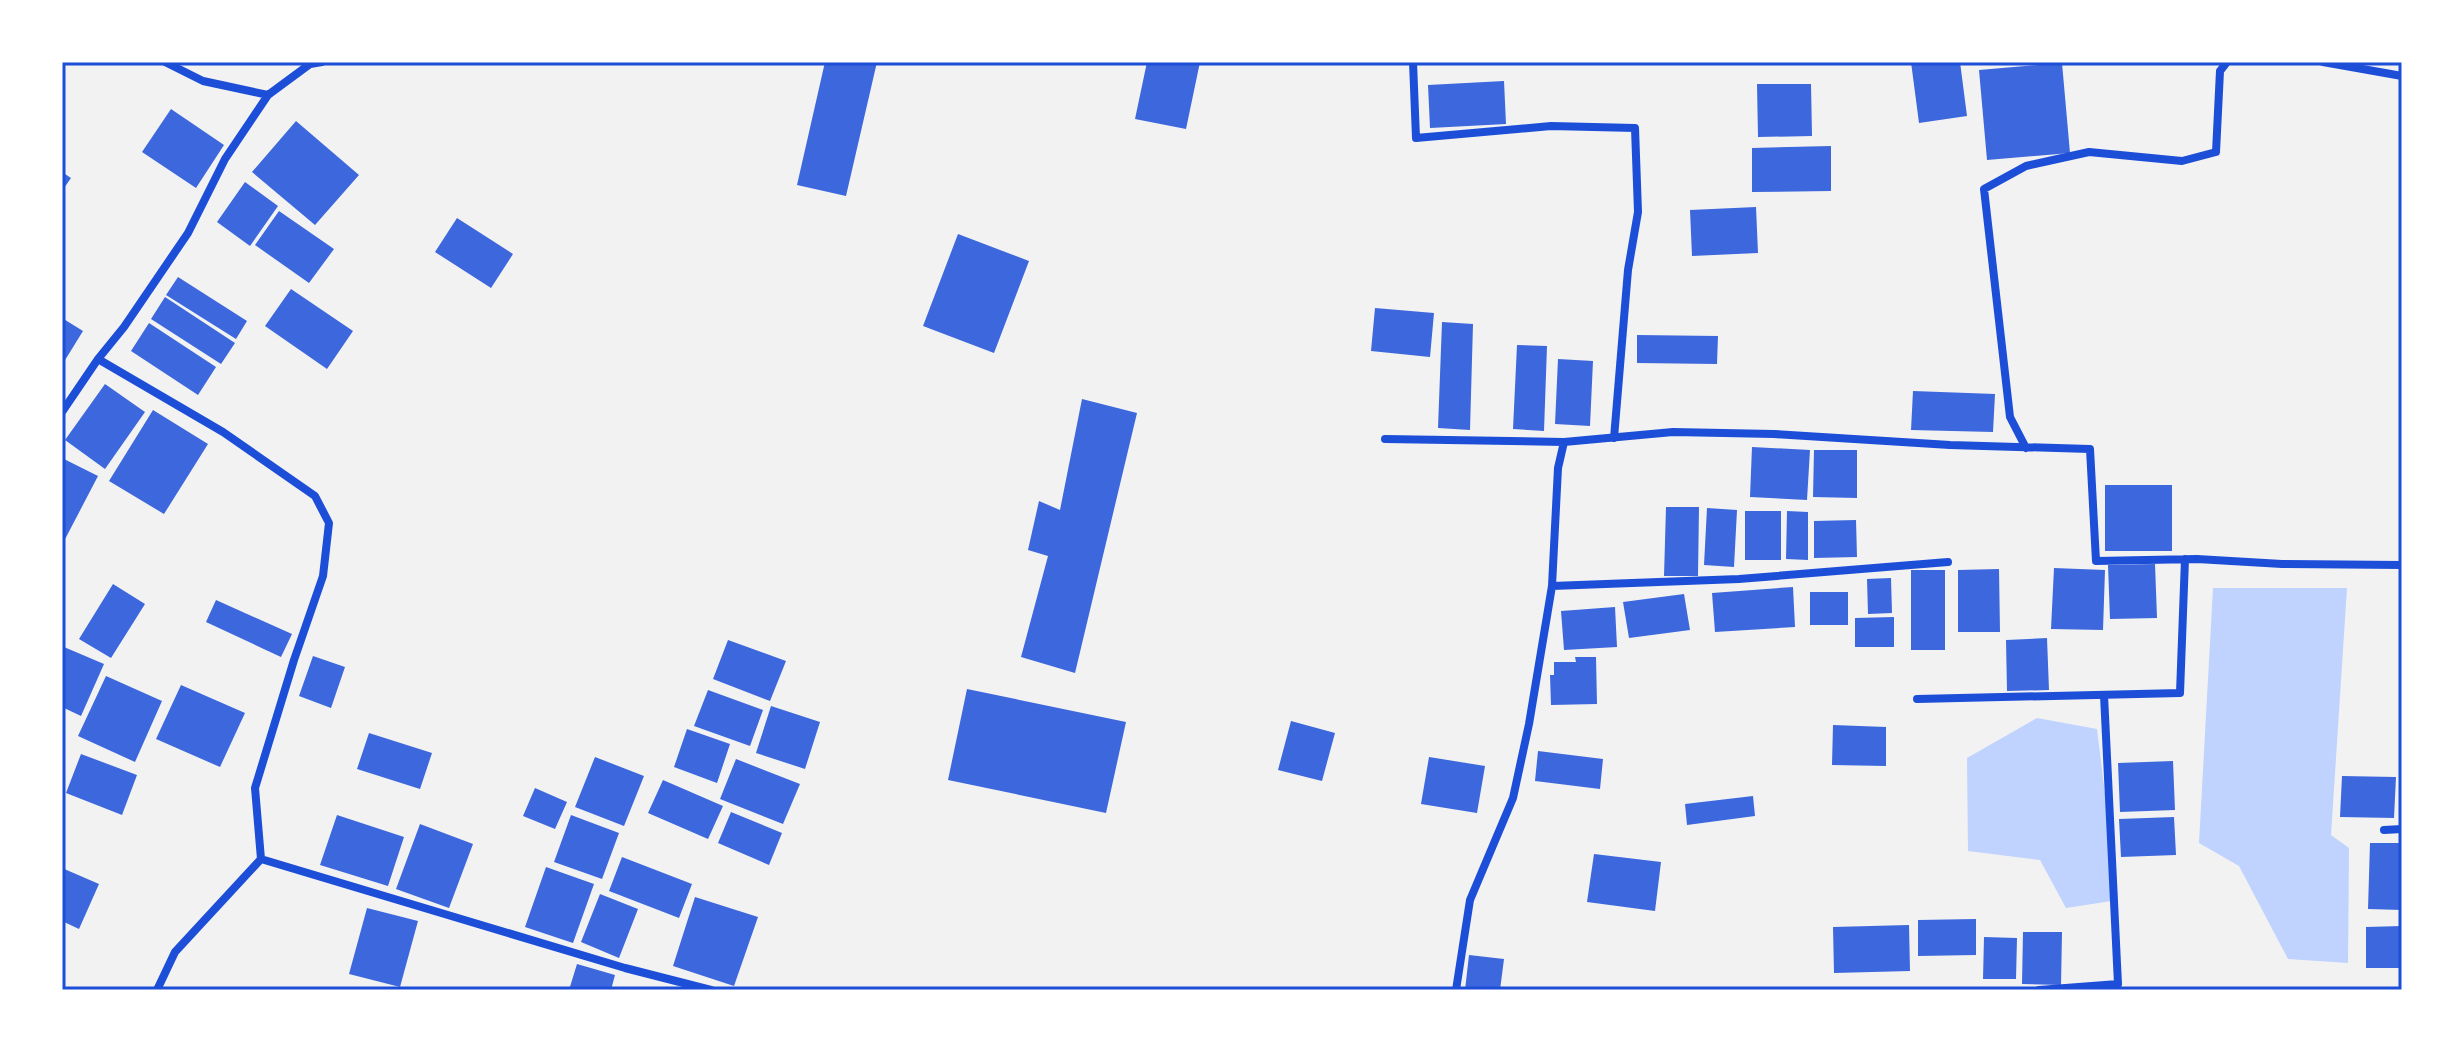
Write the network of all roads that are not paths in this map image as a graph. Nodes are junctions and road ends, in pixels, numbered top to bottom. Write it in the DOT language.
graph roads {
  1 [pos="165,62"];
  2 [pos="322,62"];
  3 [pos="1413,62"];
  4 [pos="2227,62"];
  5 [pos="2323,62"];
  6 [pos="2402,76"];
  7 [pos="268,95"];
  8 [pos="98,359"];
  9 [pos="62,412"];
  10 [pos="1614,438"];
  11 [pos="1385,439"];
  12 [pos="1564,442"];
  13 [pos="2026,448"];
  14 [pos="2185,559"];
  15 [pos="1948,562"];
  16 [pos="2402,565"];
  17 [pos="1552,586"];
  18 [pos="2104,695"];
  19 [pos="1917,699"];
  20 [pos="2402,829"];
  21 [pos="2384,830"];
  22 [pos="261,859"];
  23 [pos="157,990"];
  24 [pos="711,990"];
  25 [pos="1456,990"];
  26 [pos="2039,990"];
  1 -- 7 [label="street"];
  2 -- 7 [label="street"];
  3 -- 10 [label="street"];
  4 -- 13 [label="street"];
  5 -- 6 [label="street"];
  7 -- 8 [label="street"];
  8 -- 9 [label="street"];
  8 -- 22 [label="street"];
  10 -- 12 [label="street"];
  10 -- 13 [label="street"];
  11 -- 12 [label="street"];
  12 -- 17 [label="street"];
  13 -- 14 [label="street"];
  14 -- 16 [label="street"];
  14 -- 18 [label="street"];
  15 -- 17 [label="street"];
  17 -- 25 [label="street"];
  18 -- 19 [label="street"];
  18 -- 26 [label="street"];
  20 -- 21 [label="street"];
  22 -- 23 [label="street"];
  22 -- 24 [label="street"];
}
